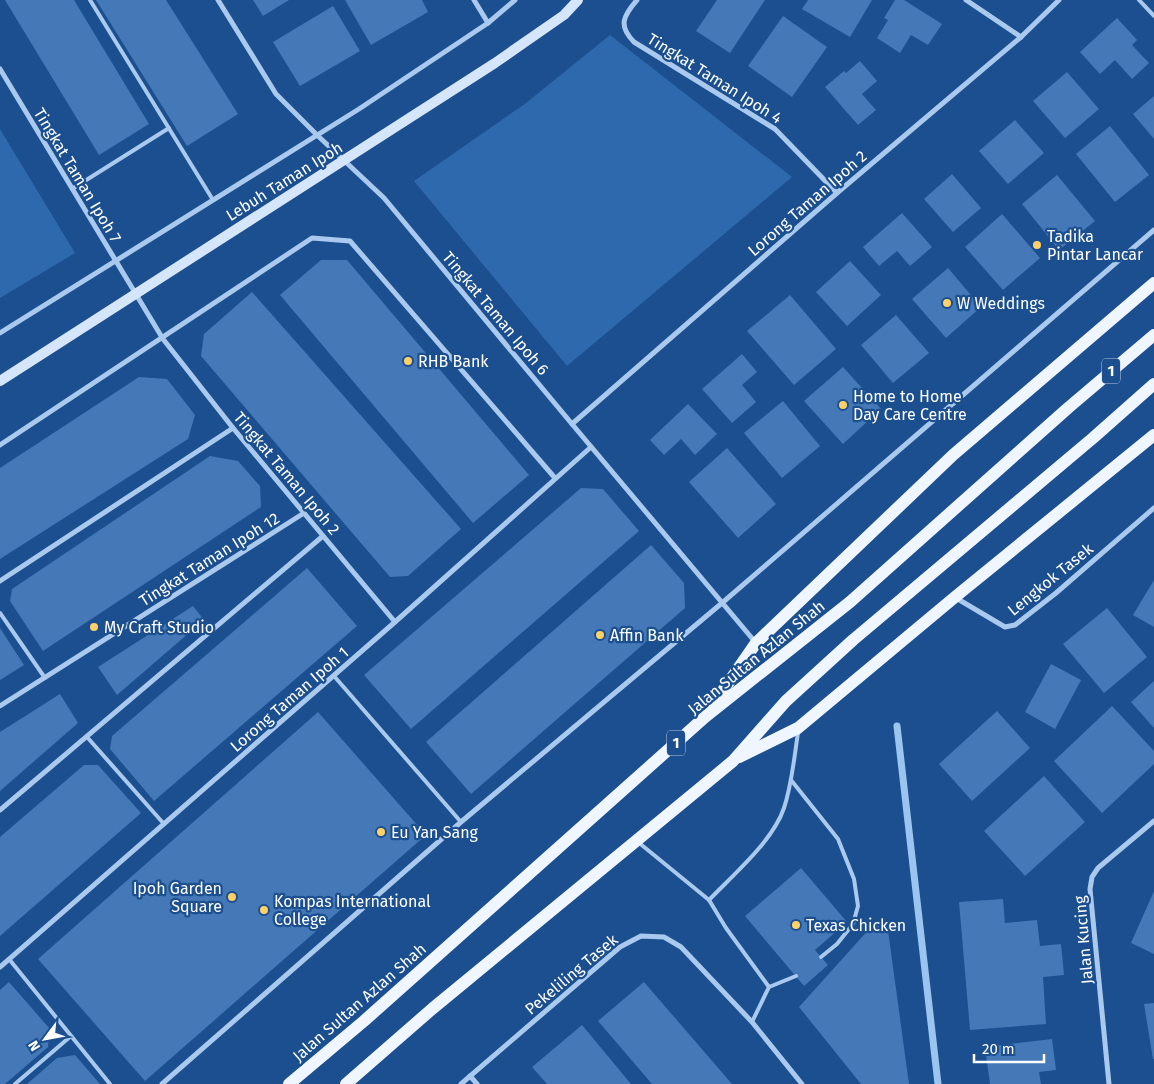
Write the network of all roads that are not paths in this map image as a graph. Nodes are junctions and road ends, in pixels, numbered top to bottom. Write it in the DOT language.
graph roads {
  1 [pos="90,0"];
  2 [pos="218,0"];
  3 [pos="474,0"];
  4 [pos="514,0"];
  5 [pos="578,0"];
  6 [pos="636,0"];
  7 [pos="966,0"];
  8 [pos="1059,0"];
  9 [pos="1139,0"];
  10 [pos="1154,16"];
  11 [pos="488,23"];
  12 [pos="1021,37"];
  13 [pos="0,69"];
  14 [pos="169,128"];
  15 [pos="317,135"];
  16 [pos="344,161"];
  17 [pos="72,188"];
  18 [pos="837,193"];
  19 [pos="213,200"];
  20 [pos="1154,230"];
  21 [pos="115,261"];
  22 [pos="1154,283"];
  23 [pos="134,294"];
  24 [pos="0,333"];
  25 [pos="1154,335"];
  26 [pos="162,338"];
  27 [pos="0,381"];
  28 [pos="1154,384"];
  29 [pos="572,424"];
  30 [pos="233,428"];
  31 [pos="1154,435"];
  32 [pos="0,445"];
  33 [pos="591,447"];
  34 [pos="556,478"];
  35 [pos="1154,508"];
  36 [pos="304,513"];
  37 [pos="323,536"];
  38 [pos="0,581"];
  39 [pos="955,597"];
  40 [pos="722,603"];
  41 [pos="0,614"];
  42 [pos="395,622"];
  43 [pos="756,643"];
  44 [pos="334,676"];
  45 [pos="46,678"];
  46 [pos="0,706"];
  47 [pos="705,718"];
  48 [pos="798,728"];
  49 [pos="87,737"];
  50 [pos="733,760"];
  51 [pos="791,780"];
  52 [pos="0,810"];
  53 [pos="1154,821"];
  54 [pos="461,822"];
  55 [pos="164,824"];
  56 [pos="636,840"];
  57 [pos="709,900"];
  58 [pos="821,957"];
  59 [pos="9,959"];
  60 [pos="0,967"];
  61 [pos="796,976"];
  62 [pos="768,987"];
  63 [pos="752,1022"];
  64 [pos="71,1036"];
  65 [pos="470,1076"];
  66 [pos="15,1084"];
  67 [pos="110,1084"];
  68 [pos="162,1084"];
  69 [pos="289,1084"];
  70 [pos="346,1084"];
  71 [pos="461,1084"];
  72 [pos="477,1084"];
  73 [pos="802,1084"];
  74 [pos="1109,1084"];
  1 -- 14 [label="lane"];
  2 -- 15 [label="street, Tingkat Taman Ipoh 6"];
  3 -- 11 [label="street"];
  4 -- 11 [label="street"];
  5 -- 16 [label="main road, Lebuh Taman Ipoh"];
  6 -- 18 [label="street, Tingkat Taman Ipoh 4"];
  7 -- 12 [label="street"];
  8 -- 12 [label="street, Lorong Taman Ipoh 2"];
  9 -- 10 [label="lane"];
  11 -- 15 [label="street"];
  12 -- 18 [label="street, Lorong Taman Ipoh 2"];
  13 -- 17 [label="street, Tingkat Taman Ipoh 7"];
  14 -- 17 [label="lane"];
  14 -- 19 [label="lane"];
  15 -- 16 [label="street, Tingkat Taman Ipoh 6"];
  15 -- 19 [label="street"];
  16 -- 23 [label="main road, Lebuh Taman Ipoh"];
  16 -- 29 [label="street, Tingkat Taman Ipoh 6"];
  17 -- 21 [label="street, Tingkat Taman Ipoh 7"];
  18 -- 29 [label="street, Lorong Taman Ipoh 2"];
  19 -- 21 [label="street"];
  20 -- 40 [label="street"];
  21 -- 23 [label="street, Tingkat Taman Ipoh 7"];
  21 -- 24 [label="street"];
  22 -- 43 [label="main road"];
  23 -- 26 [label="street, Tingkat Taman Ipoh 7"];
  23 -- 27 [label="main road, Lebuh Taman Ipoh"];
  25 -- 47 [label="main road, Jalan Sultan Azlan Shah / 1"];
  26 -- 30 [label="street, Tingkat Taman Ipoh 2"];
  26 -- 32 [label="street"];
  26 -- 34 [label="street"];
  28 -- 50 [label="main road, 1"];
  29 -- 33 [label="street, Tingkat Taman Ipoh 6"];
  30 -- 36 [label="street, Tingkat Taman Ipoh 2"];
  30 -- 38 [label="street"];
  31 -- 39 [label="main road"];
  33 -- 34 [label="street, Lorong Taman Ipoh 1"];
  33 -- 40 [label="street, Tingkat Taman Ipoh 6"];
  34 -- 42 [label="street, Lorong Taman Ipoh 1"];
  35 -- 39 [label="street, Lengkok Tasek"];
  36 -- 37 [label="street, Tingkat Taman Ipoh 2"];
  36 -- 45 [label="street, Tingkat Taman Ipoh 12"];
  37 -- 42 [label="street, Tingkat Taman Ipoh 2"];
  37 -- 49 [label="street"];
  39 -- 48 [label="main road"];
  40 -- 43 [label="street, Tingkat Taman Ipoh 6"];
  40 -- 54 [label="street"];
  41 -- 45 [label="lane"];
  42 -- 44 [label="street, Lorong Taman Ipoh 1"];
  43 -- 47 [label="main road"];
  44 -- 54 [label="lane"];
  44 -- 55 [label="street, Lorong Taman Ipoh 1"];
  45 -- 46 [label="street, Tingkat Taman Ipoh 12"];
  47 -- 69 [label="main road, Jalan Sultan Azlan Shah / 1"];
  48 -- 50 [label="main road"];
  48 -- 51 [label="lane"];
  49 -- 52 [label="street"];
  49 -- 55 [label="lane"];
  50 -- 56 [label="main road, 1"];
  51 -- 57 [label="lane"];
  51 -- 58 [label="lane"];
  53 -- 74 [label="street, Jalan Kucing"];
  54 -- 68 [label="street"];
  55 -- 59 [label="street, Lorong Taman Ipoh 1"];
  56 -- 57 [label="lane"];
  56 -- 70 [label="main road, 1"];
  57 -- 62 [label="lane"];
  59 -- 60 [label="street, Lorong Taman Ipoh 1"];
  59 -- 64 [label="lane"];
  61 -- 62 [label="lane"];
  62 -- 63 [label="lane"];
  63 -- 65 [label="street, Pekeliling Tasek"];
  63 -- 73 [label="street, Pekeliling Tasek"];
  64 -- 66 [label="lane"];
  64 -- 67 [label="lane"];
  65 -- 71 [label="street, Pekeliling Tasek"];
  65 -- 72 [label="street"];
}
